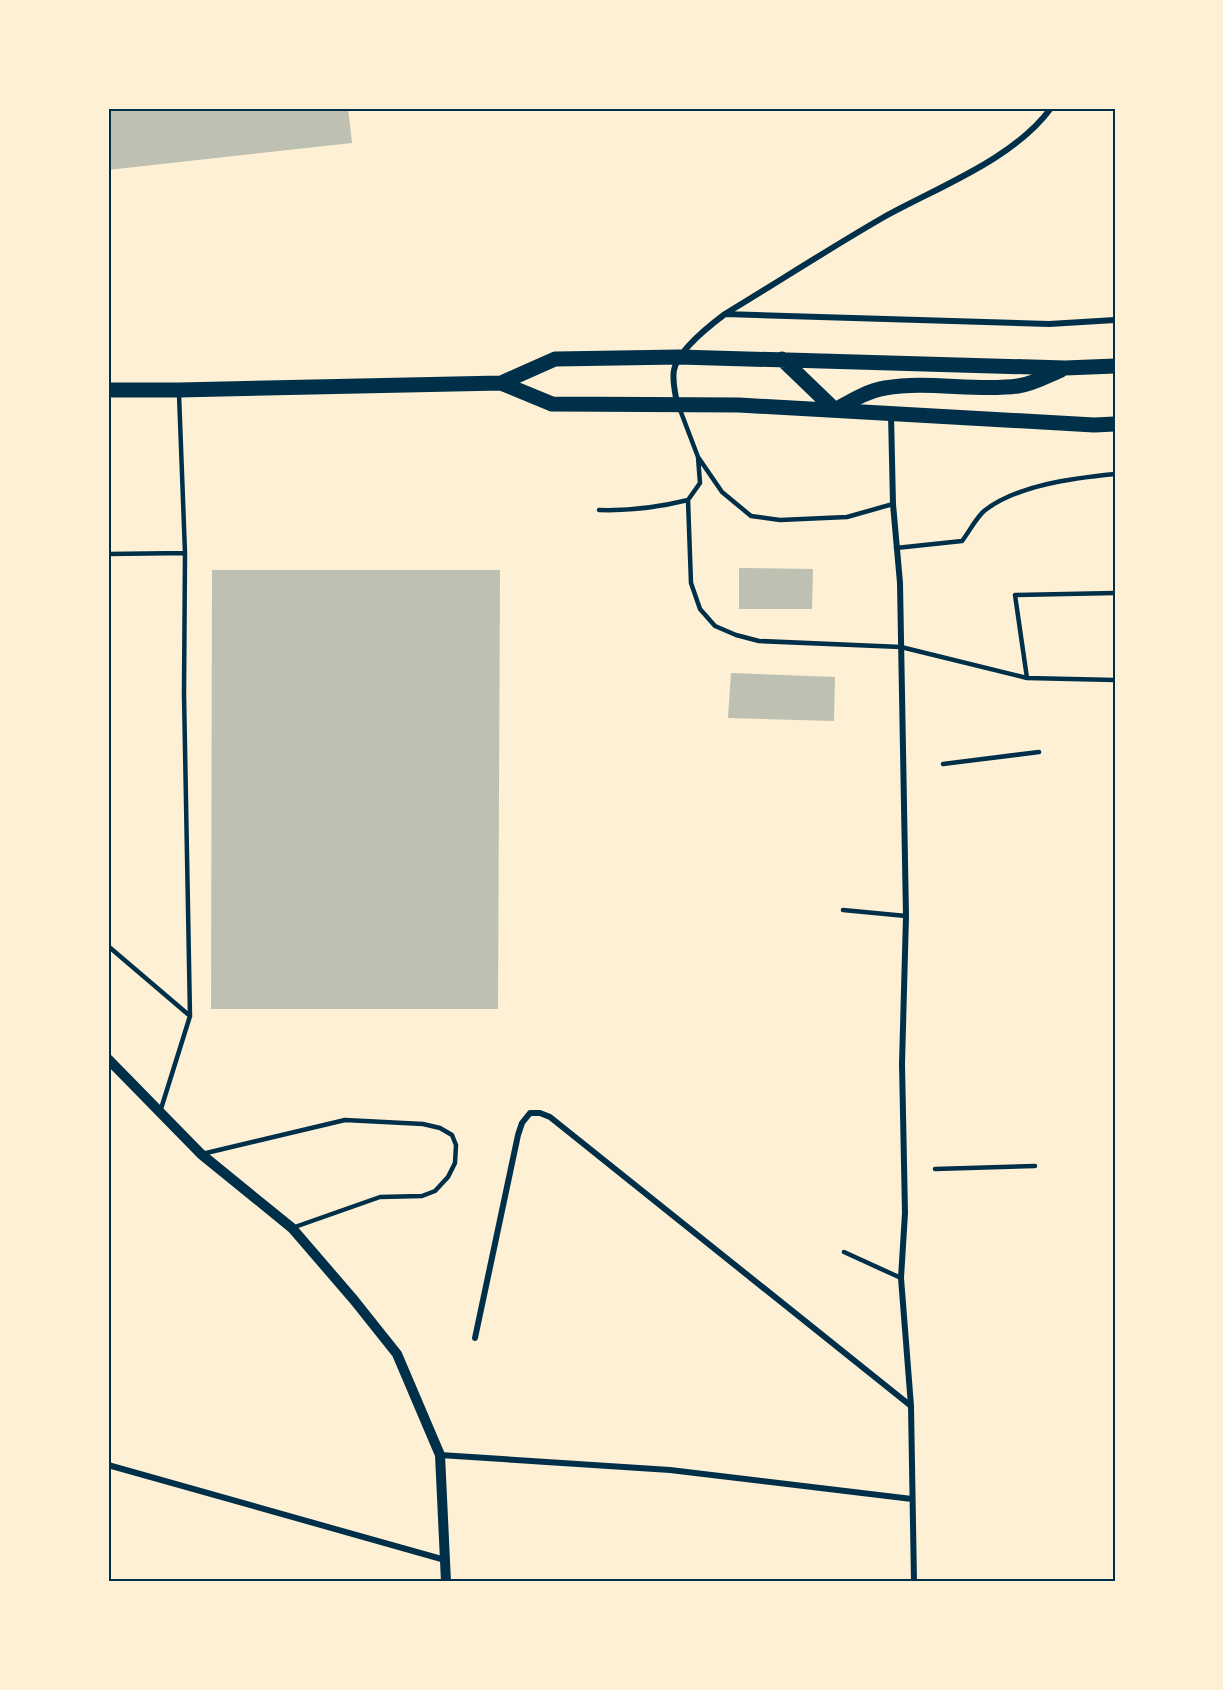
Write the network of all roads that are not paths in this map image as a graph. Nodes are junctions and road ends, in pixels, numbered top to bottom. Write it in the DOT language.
graph roads {
  1 [pos="1051,108"];
  2 [pos="725,314"];
  3 [pos="1115,320"];
  4 [pos="680,357"];
  5 [pos="782,359"];
  6 [pos="1115,366"];
  7 [pos="1065,368"];
  8 [pos="501,384"];
  9 [pos="108,390"];
  10 [pos="179,390"];
  11 [pos="678,404"];
  12 [pos="835,410"];
  13 [pos="891,413"];
  14 [pos="1115,424"];
  15 [pos="698,457"];
  16 [pos="1115,474"];
  17 [pos="688,500"];
  18 [pos="892,504"];
  19 [pos="599,510"];
  20 [pos="896,548"];
  21 [pos="185,553"];
  22 [pos="108,554"];
  23 [pos="1115,592"];
  24 [pos="901,647"];
  25 [pos="1027,678"];
  26 [pos="1115,680"];
  27 [pos="1039,752"];
  28 [pos="943,764"];
  29 [pos="843,910"];
  30 [pos="906,916"];
  31 [pos="108,946"];
  32 [pos="190,1016"];
  33 [pos="108,1059"];
  34 [pos="160,1112"];
  35 [pos="201,1154"];
  36 [pos="1035,1166"];
  37 [pos="935,1169"];
  38 [pos="292,1228"];
  39 [pos="844,1252"];
  40 [pos="901,1278"];
  41 [pos="475,1338"];
  42 [pos="911,1406"];
  43 [pos="440,1455"];
  44 [pos="108,1465"];
  45 [pos="912,1499"];
  46 [pos="447,1560"];
  47 [pos="446,1582"];
  48 [pos="914,1582"];
  1 -- 2 [label="street"];
  2 -- 3 [label="street"];
  2 -- 4 [label="street"];
  4 -- 5 [label="main road"];
  4 -- 8 [label="main road"];
  4 -- 11 [label="street"];
  5 -- 7 [label="main road"];
  5 -- 12 [label="main road"];
  6 -- 7 [label="main road"];
  7 -- 12 [label="main road"];
  8 -- 10 [label="main road"];
  8 -- 11 [label="main road"];
  9 -- 10 [label="main road"];
  10 -- 21 [label="lane"];
  11 -- 12 [label="main road"];
  11 -- 15 [label="lane"];
  12 -- 13 [label="main road"];
  13 -- 14 [label="main road"];
  13 -- 18 [label="street"];
  15 -- 17 [label="lane"];
  15 -- 18 [label="lane"];
  16 -- 20 [label="lane"];
  17 -- 19 [label="lane"];
  17 -- 24 [label="lane"];
  18 -- 20 [label="street"];
  20 -- 24 [label="street"];
  21 -- 22 [label="lane"];
  21 -- 32 [label="lane"];
  23 -- 25 [label="lane"];
  24 -- 25 [label="lane"];
  24 -- 30 [label="street"];
  25 -- 26 [label="lane"];
  27 -- 28 [label="lane"];
  29 -- 30 [label="lane"];
  30 -- 40 [label="street"];
  31 -- 32 [label="lane"];
  32 -- 34 [label="lane"];
  33 -- 34 [label="street"];
  34 -- 35 [label="street"];
  35 -- 38 [label="street"];
  35 -- 38 [label="lane"];
  36 -- 37 [label="lane"];
  38 -- 43 [label="street"];
  39 -- 40 [label="lane"];
  40 -- 42 [label="street"];
  41 -- 42 [label="street"];
  42 -- 45 [label="street"];
  43 -- 45 [label="street"];
  43 -- 46 [label="street"];
  44 -- 46 [label="street"];
  45 -- 48 [label="street"];
  46 -- 47 [label="street"];
}
